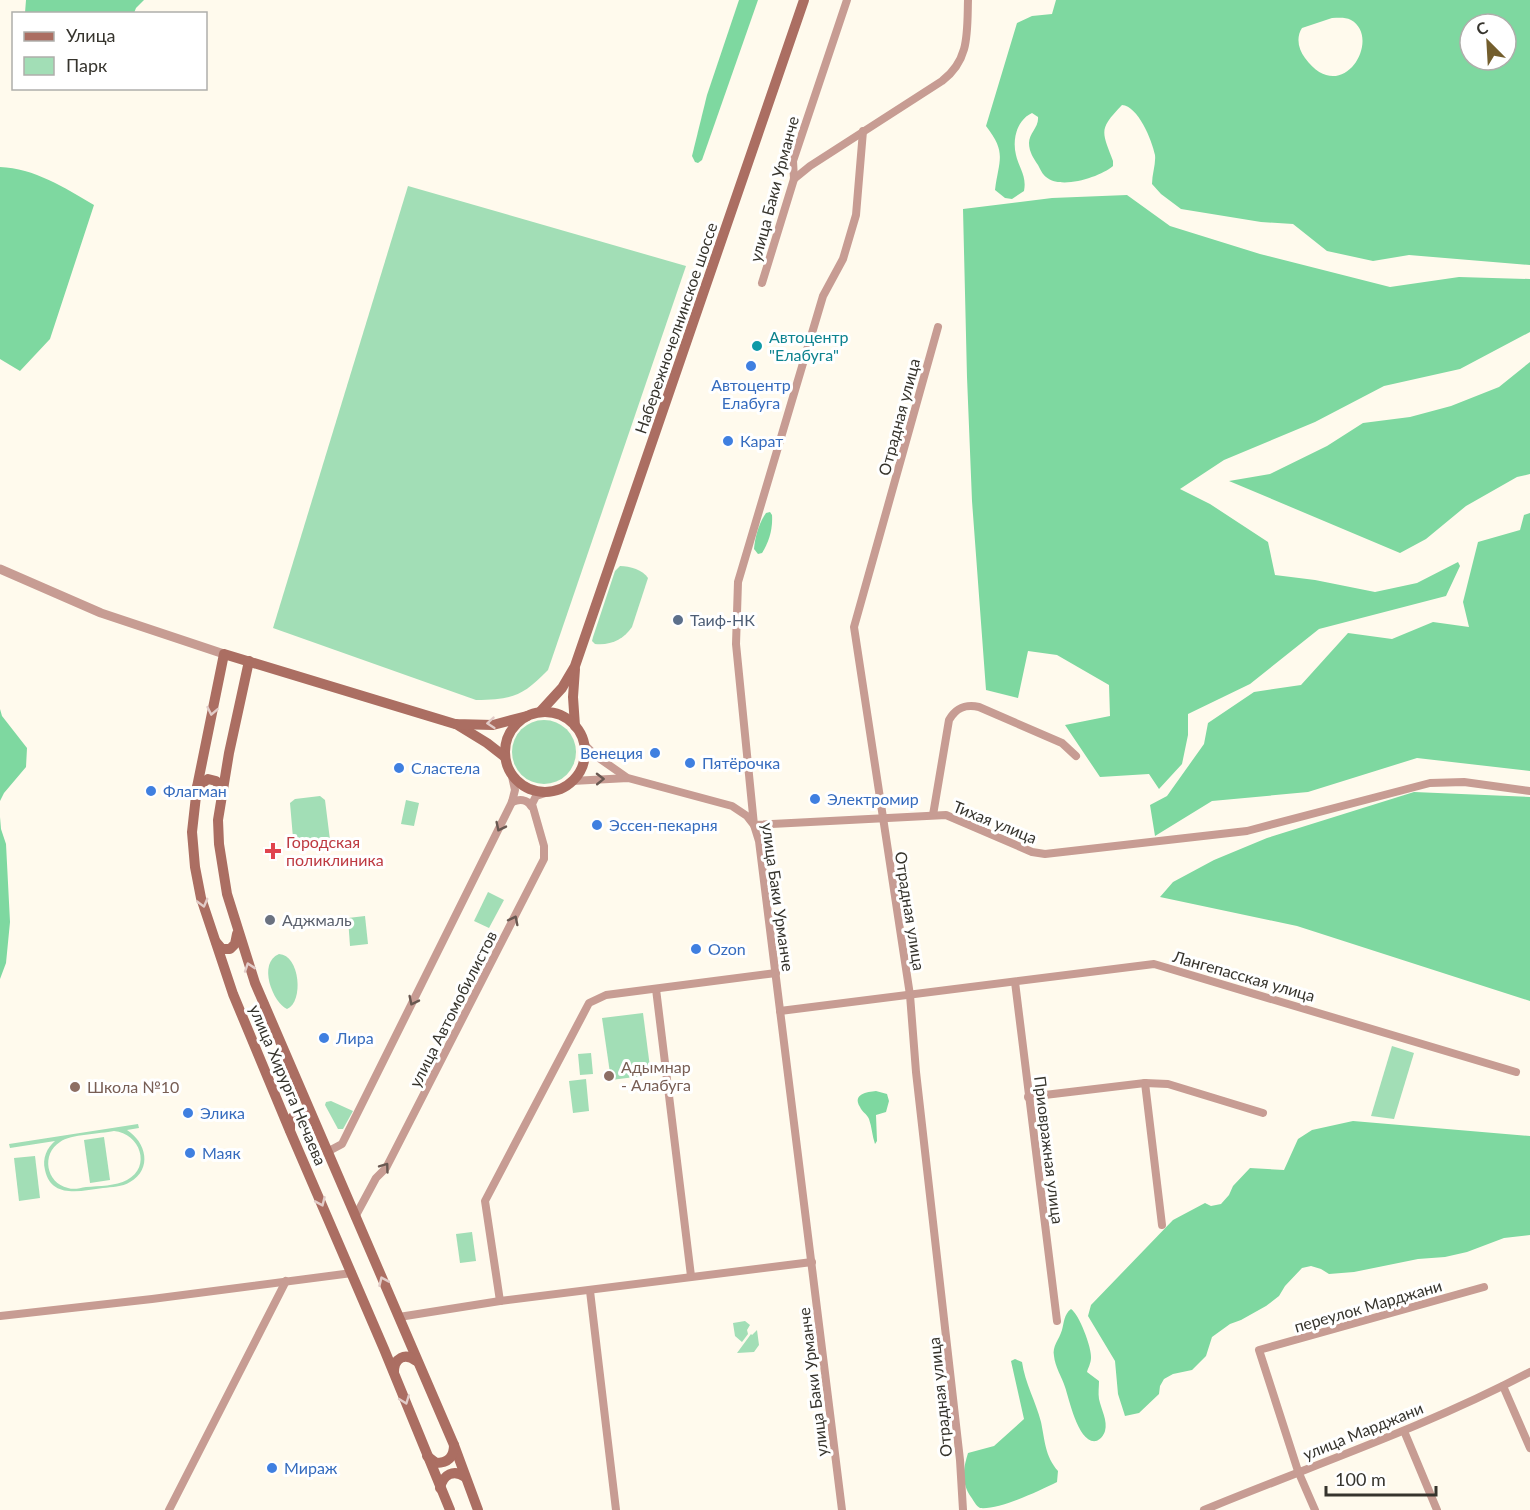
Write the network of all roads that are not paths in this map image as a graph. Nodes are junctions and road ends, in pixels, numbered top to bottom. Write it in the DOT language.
graph roads {
  1 [pos="804,0"];
  2 [pos="847,0"];
  3 [pos="968,0"];
  4 [pos="863,131"];
  5 [pos="794,179"];
  6 [pos="762,283"];
  7 [pos="938,327"];
  8 [pos="0,570"];
  9 [pos="224,654"];
  10 [pos="249,661"];
  11 [pos="575,666"];
  12 [pos="540,712"];
  13 [pos="527,716"];
  14 [pos="455,724"];
  15 [pos="575,726"];
  16 [pos="584,744"];
  17 [pos="1076,756"];
  18 [pos="505,757"];
  19 [pos="510,772"];
  20 [pos="628,778"];
  21 [pos="572,781"];
  22 [pos="197,787"];
  23 [pos="222,790"];
  24 [pos="555,790"];
  25 [pos="1530,792"];
  26 [pos="512,802"];
  27 [pos="531,806"];
  28 [pos="933,816"];
  29 [pos="882,818"];
  30 [pos="754,825"];
  31 [pos="238,932"];
  32 [pos="214,939"];
  33 [pos="776,973"];
  34 [pos="1015,982"];
  35 [pos="656,989"];
  36 [pos="910,995"];
  37 [pos="780,1011"];
  38 [pos="1516,1072"];
  39 [pos="1145,1083"];
  40 [pos="1028,1097"];
  41 [pos="1263,1113"];
  42 [pos="312,1119"];
  43 [pos="290,1131"];
  44 [pos="327,1152"];
  45 [pos="355,1217"];
  46 [pos="1162,1225"];
  47 [pos="812,1262"];
  48 [pos="352,1273"];
  49 [pos="691,1276"];
  50 [pos="286,1281"];
  51 [pos="1484,1287"];
  52 [pos="590,1291"];
  53 [pos="500,1301"];
  54 [pos="0,1316"];
  55 [pos="399,1317"];
  56 [pos="1058,1321"];
  57 [pos="417,1361"];
  58 [pos="394,1372"];
  59 [pos="1530,1372"];
  60 [pos="1503,1386"];
  61 [pos="1404,1431"];
  62 [pos="454,1445"];
  63 [pos="1530,1448"];
  64 [pos="427,1456"];
  65 [pos="1298,1472"];
  66 [pos="465,1477"];
  67 [pos="440,1488"];
  68 [pos="169,1510"];
  69 [pos="450,1510"];
  70 [pos="477,1510"];
  71 [pos="616,1510"];
  72 [pos="842,1510"];
  73 [pos="963,1510"];
  74 [pos="1204,1510"];
  75 [pos="1315,1510"];
  76 [pos="1437,1510"];
  1 -- 11 [label="main road, Набережночелнинское шоссе"];
  2 -- 5 [label="street, улица Баки Урманче"];
  3 -- 4 [label="street"];
  4 -- 5 [label="street"];
  4 -- 30 [label="street, улица Баки Урманче"];
  5 -- 6 [label="street, улица Баки Урманче"];
  7 -- 29 [label="street, Отрадная улица"];
  8 -- 9 [label="street"];
  9 -- 10 [label="main road"];
  9 -- 22 [label="main road, улица Хирурга Нечаева, one-way"];
  10 -- 14 [label="main road"];
  10 -- 23 [label="main road, улица Хирурга Нечаева"];
  11 -- 12 [label="main road, Набережночелнинское шоссе"];
  11 -- 15 [label="main road, Набережночелнинское шоссе"];
  12 -- 13 [label="main road"];
  12 -- 15 [label="main road"];
  13 -- 14 [label="main road, one-way"];
  13 -- 18 [label="main road"];
  14 -- 18 [label="main road"];
  15 -- 16 [label="main road"];
  16 -- 20 [label="street"];
  16 -- 21 [label="main road"];
  17 -- 28 [label="street"];
  18 -- 19 [label="main road"];
  19 -- 24 [label="main road"];
  19 -- 26 [label="street"];
  21 -- 20 [label="street, one-way"];
  20 -- 30 [label="street"];
  21 -- 24 [label="main road"];
  22 -- 23 [label="main road"];
  22 -- 32 [label="main road, улица Хирурга Нечаева, one-way"];
  23 -- 31 [label="main road, улица Хирурга Нечаева"];
  24 -- 27 [label="street"];
  25 -- 28 [label="street, Тихая улица"];
  26 -- 27 [label="street"];
  26 -- 44 [label="street, one-way"];
  45 -- 27 [label="street, улица Автомобилистов, one-way"];
  28 -- 29 [label="street, Тихая улица"];
  29 -- 30 [label="street, Тихая улица"];
  29 -- 36 [label="street, Отрадная улица"];
  30 -- 33 [label="street, улица Баки Урманче"];
  31 -- 32 [label="main road"];
  42 -- 31 [label="main road, улица Хирурга Нечаева, one-way"];
  32 -- 43 [label="main road, улица Хирурга Нечаева"];
  33 -- 35 [label="street"];
  33 -- 37 [label="street, улица Баки Урманче"];
  34 -- 36 [label="street, Лангепасская улица"];
  34 -- 38 [label="street, Лангепасская улица"];
  34 -- 40 [label="street, Приовражная улица"];
  35 -- 49 [label="street"];
  35 -- 53 [label="street"];
  36 -- 37 [label="street, Лангепасская улица"];
  36 -- 73 [label="street, Отрадная улица"];
  37 -- 47 [label="street, улица Баки Урманче"];
  39 -- 40 [label="street"];
  39 -- 41 [label="street"];
  39 -- 46 [label="street"];
  40 -- 56 [label="street, Приовражная улица"];
  42 -- 43 [label="main road"];
  42 -- 44 [label="main road, улица Хирурга Нечаева"];
  43 -- 48 [label="main road, улица Хирурга Нечаева, one-way"];
  44 -- 45 [label="main road, улица Хирурга Нечаева"];
  55 -- 45 [label="main road, улица Хирурга Нечаева, one-way"];
  47 -- 49 [label="street"];
  47 -- 72 [label="street, улица Баки Урманче"];
  48 -- 50 [label="street"];
  48 -- 58 [label="main road, улица Хирурга Нечаева"];
  49 -- 52 [label="street"];
  50 -- 54 [label="street"];
  50 -- 68 [label="street"];
  51 -- 65 [label="street, переулок Марджани"];
  52 -- 53 [label="street"];
  52 -- 71 [label="street"];
  53 -- 55 [label="street"];
  55 -- 57 [label="main road, улица Хирурга Нечаева"];
  57 -- 58 [label="main road"];
  57 -- 62 [label="main road, улица Хирурга Нечаева"];
  58 -- 64 [label="main road, улица Хирурга Нечаева, one-way"];
  59 -- 60 [label="street, улица Марджани"];
  60 -- 61 [label="street, улица Марджани"];
  60 -- 63 [label="street"];
  61 -- 65 [label="street, улица Марджани"];
  61 -- 76 [label="street"];
  62 -- 64 [label="main road"];
  62 -- 66 [label="main road, улица Хирурга Нечаева"];
  64 -- 67 [label="main road, улица Хирурга Нечаева"];
  65 -- 74 [label="street, улица Марджани"];
  65 -- 75 [label="street"];
  66 -- 67 [label="main road"];
  66 -- 70 [label="main road, улица Хирурга Нечаева"];
  67 -- 69 [label="main road, улица Хирурга Нечаева"];
}
